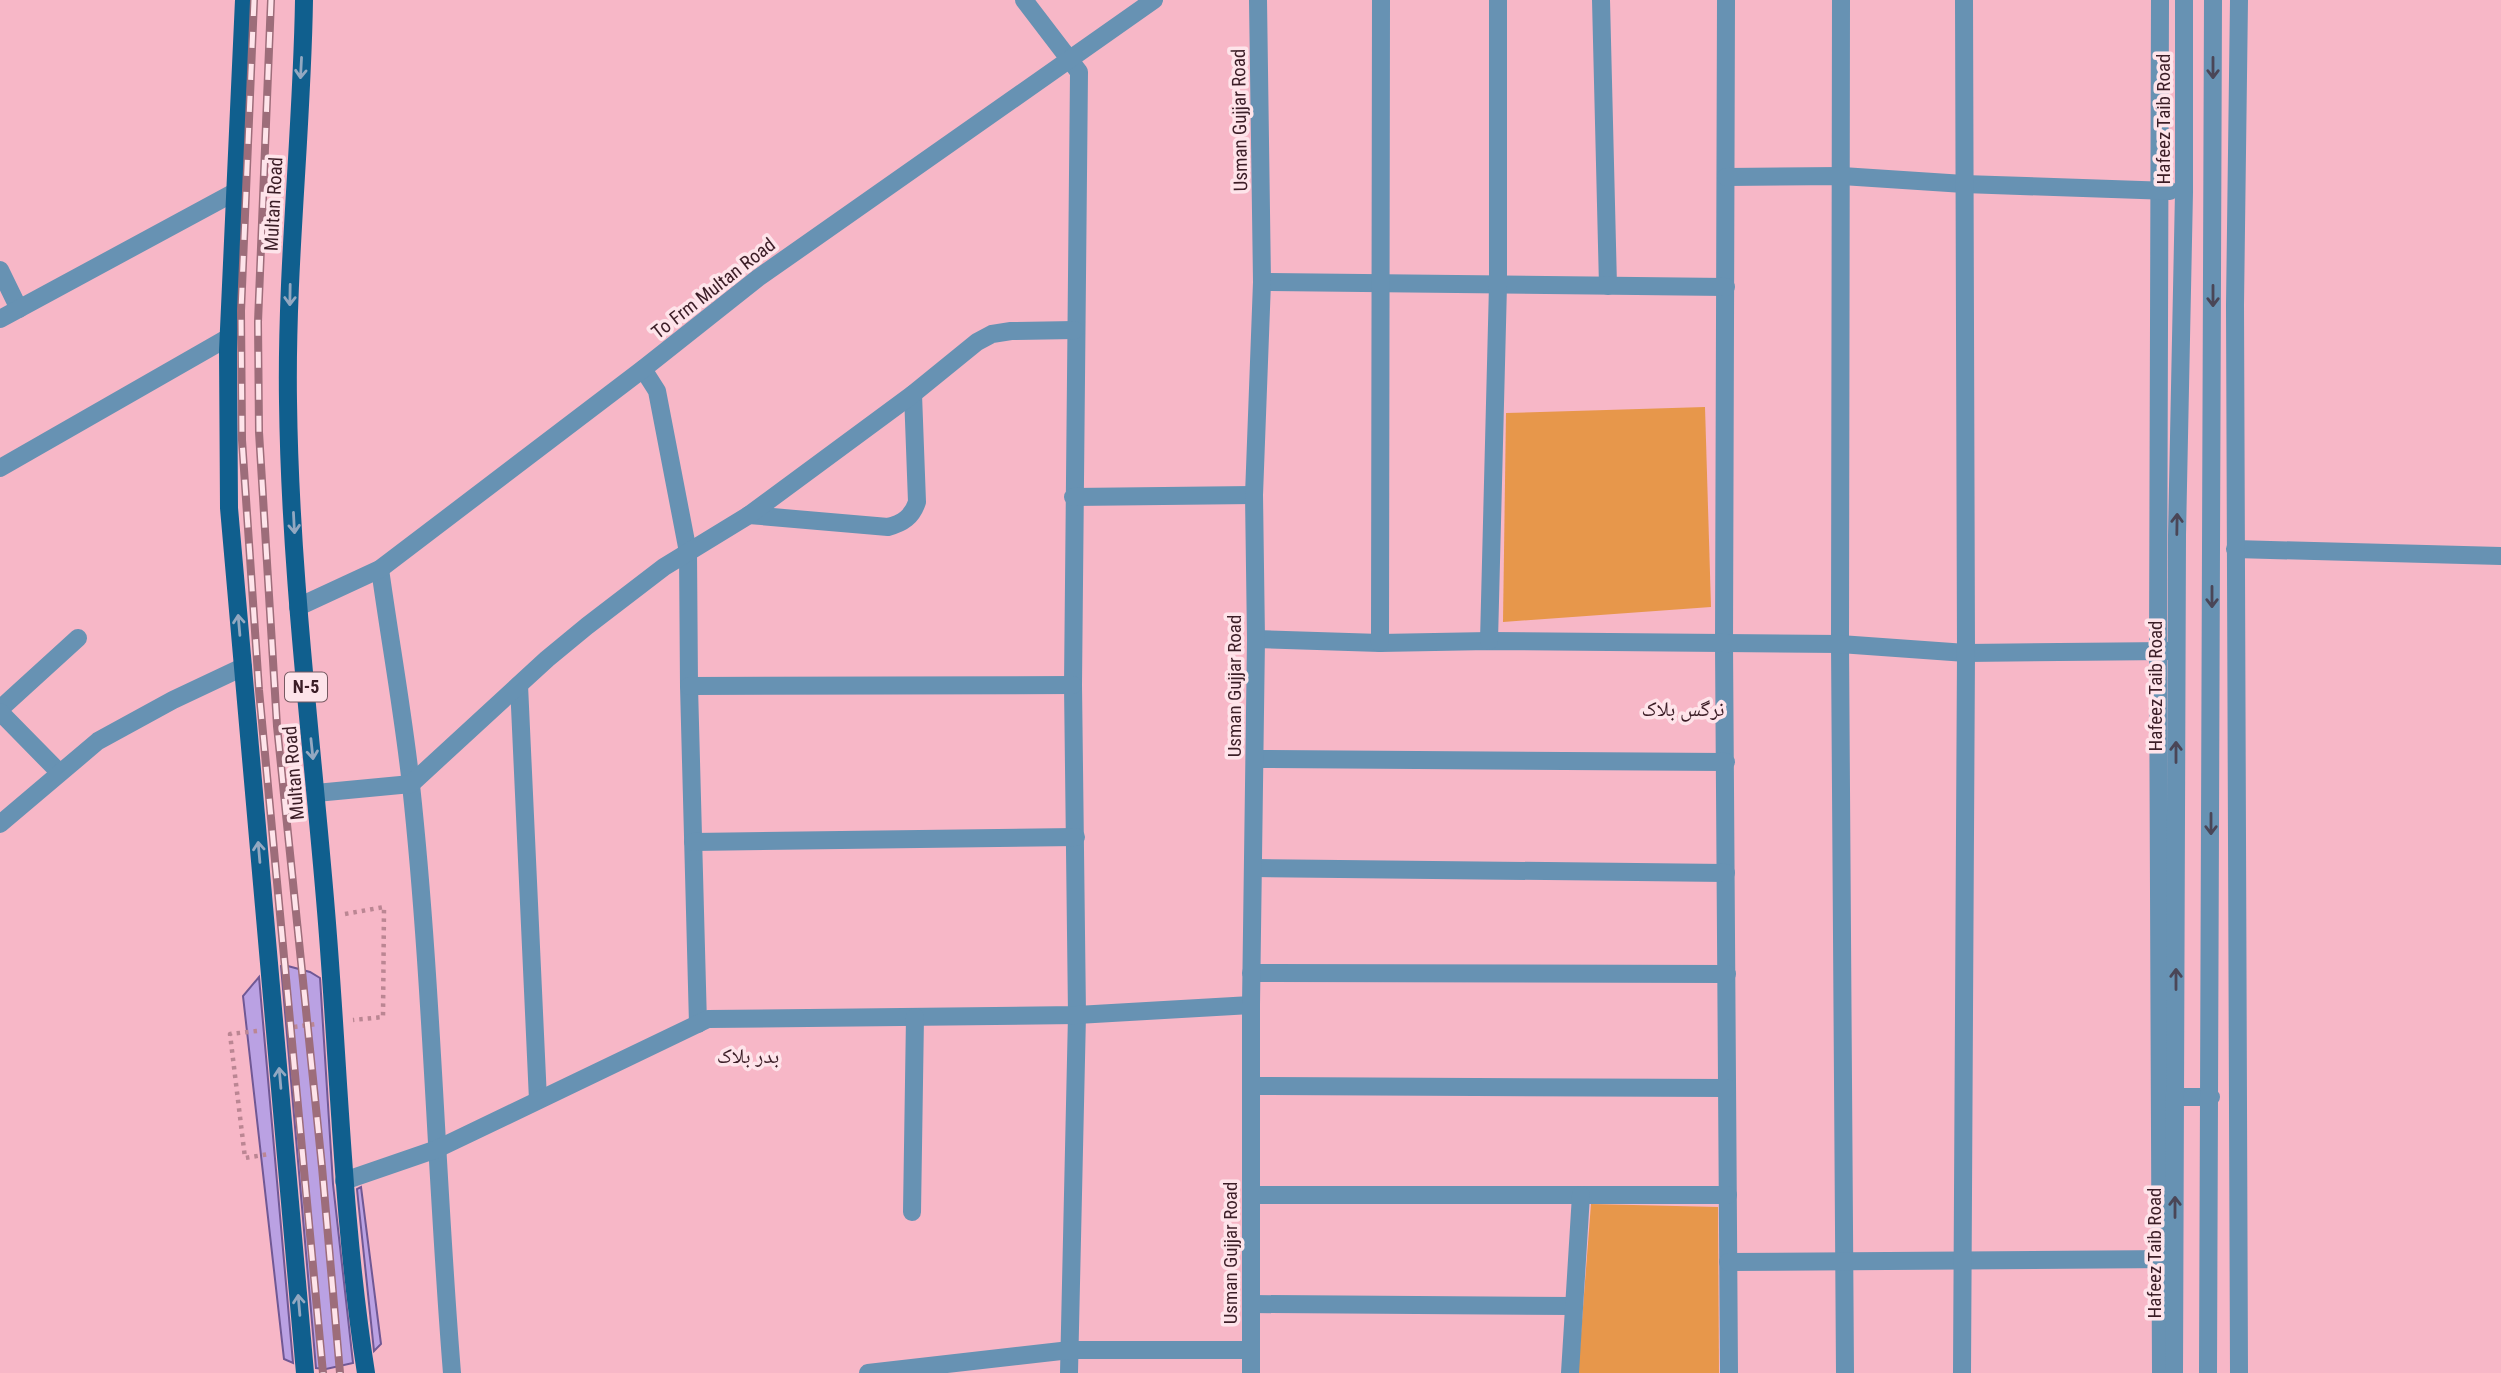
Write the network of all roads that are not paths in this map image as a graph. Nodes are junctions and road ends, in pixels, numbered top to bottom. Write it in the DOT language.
graph roads {
  1 [pos="244,0"];
  2 [pos="304,0"];
  3 [pos="1024,0"];
  4 [pos="1154,0"];
  5 [pos="1258,0"];
  6 [pos="1381,0"];
  7 [pos="1498,0"];
  8 [pos="1601,0"];
  9 [pos="1726,0"];
  10 [pos="1841,0"];
  11 [pos="1964,0"];
  12 [pos="2160,0"];
  13 [pos="2184,0"];
  14 [pos="2213,0"];
  15 [pos="2239,0"];
  16 [pos="1070,60"];
  17 [pos="1842,176"];
  18 [pos="1726,177"];
  19 [pos="1964,184"];
  20 [pos="2158,190"];
  21 [pos="235,192"];
  22 [pos="2183,192"];
  23 [pos="0,270"];
  24 [pos="1262,282"];
  25 [pos="1380,283"];
  26 [pos="1498,285"];
  27 [pos="1608,286"];
  28 [pos="1726,287"];
  29 [pos="19,309"];
  30 [pos="0,319"];
  31 [pos="1075,330"];
  32 [pos="229,337"];
  33 [pos="643,369"];
  34 [pos="913,394"];
  35 [pos="0,468"];
  36 [pos="1254,495"];
  37 [pos="1073,497"];
  38 [pos="749,515"];
  39 [pos="2212,523"];
  40 [pos="2236,523"];
  41 [pos="2235,549"];
  42 [pos="688,552"];
  43 [pos="2501,556"];
  44 [pos="380,569"];
  45 [pos="298,607"];
  46 [pos="78,638"];
  47 [pos="1256,639"];
  48 [pos="1489,641"];
  49 [pos="1380,643"];
  50 [pos="1724,644"];
  51 [pos="1840,644"];
  52 [pos="2167,651"];
  53 [pos="1966,653"];
  54 [pos="243,667"];
  55 [pos="519,685"];
  56 [pos="1073,685"];
  57 [pos="689,686"];
  58 [pos="0,711"];
  59 [pos="1255,759"];
  60 [pos="1726,762"];
  61 [pos="59,772"];
  62 [pos="411,784"];
  63 [pos="316,793"];
  64 [pos="0,824"];
  65 [pos="1076,837"];
  66 [pos="693,842"];
  67 [pos="1253,868"];
  68 [pos="1727,873"];
  69 [pos="1251,973"];
  70 [pos="1727,974"];
  71 [pos="1251,1005"];
  72 [pos="1077,1015"];
  73 [pos="915,1017"];
  74 [pos="698,1024"];
  75 [pos="1251,1086"];
  76 [pos="1727,1088"];
  77 [pos="2176,1097"];
  78 [pos="2211,1097"];
  79 [pos="538,1100"];
  80 [pos="437,1149"];
  81 [pos="344,1181"];
  82 [pos="1251,1195"];
  83 [pos="1581,1195"];
  84 [pos="1728,1195"];
  85 [pos="912,1212"];
  86 [pos="2168,1259"];
  87 [pos="1962,1260"];
  88 [pos="1844,1261"];
  89 [pos="1728,1262"];
  90 [pos="1251,1304"];
  91 [pos="1574,1306"];
  92 [pos="1070,1350"];
  93 [pos="1251,1350"];
  94 [pos="305,1373"];
  95 [pos="366,1373"];
  96 [pos="452,1373"];
  97 [pos="868,1373"];
  98 [pos="1069,1373"];
  99 [pos="1251,1373"];
  100 [pos="1570,1373"];
  101 [pos="1729,1373"];
  102 [pos="1845,1373"];
  103 [pos="1962,1373"];
  104 [pos="2161,1373"];
  105 [pos="2174,1373"];
  106 [pos="2208,1373"];
  107 [pos="2239,1373"];
  1 -- 21 [label="main road, Multan Road"];
  2 -- 45 [label="main road, Multan Road / N-5, one-way"];
  3 -- 16 [label="street"];
  4 -- 16 [label="street, To Frm Multan Road"];
  5 -- 24 [label="street, Usman Gujjar Road"];
  6 -- 25 [label="street"];
  7 -- 26 [label="street"];
  8 -- 27 [label="street"];
  9 -- 18 [label="street"];
  10 -- 17 [label="street"];
  11 -- 19 [label="street"];
  12 -- 20 [label="street"];
  13 -- 22 [label="street, Hafeez Taib Road"];
  14 -- 39 [label="street, one-way"];
  15 -- 40 [label="street"];
  16 -- 31 [label="street"];
  16 -- 33 [label="street, To Frm Multan Road"];
  17 -- 18 [label="street"];
  17 -- 19 [label="street"];
  17 -- 51 [label="street"];
  18 -- 28 [label="street"];
  19 -- 20 [label="street"];
  19 -- 53 [label="street"];
  20 -- 22 [label="street"];
  20 -- 52 [label="street"];
  21 -- 29 [label="street"];
  21 -- 32 [label="main road, Multan Road"];
  52 -- 22 [label="street, Hafeez Taib Road, one-way"];
  23 -- 29 [label="street"];
  24 -- 25 [label="street"];
  24 -- 36 [label="street, Usman Gujjar Road"];
  25 -- 26 [label="street"];
  25 -- 49 [label="street"];
  26 -- 27 [label="street"];
  26 -- 48 [label="street"];
  27 -- 28 [label="street"];
  28 -- 50 [label="street"];
  29 -- 30 [label="street"];
  31 -- 34 [label="street"];
  31 -- 37 [label="street"];
  32 -- 35 [label="street"];
  54 -- 32 [label="main road, Multan Road, one-way"];
  33 -- 42 [label="street"];
  33 -- 44 [label="street, To Frm Multan Road"];
  34 -- 38 [label="street"];
  34 -- 38 [label="street"];
  36 -- 37 [label="street"];
  36 -- 47 [label="street, Usman Gujjar Road"];
  37 -- 56 [label="street"];
  38 -- 42 [label="street"];
  39 -- 40 [label="street"];
  39 -- 78 [label="street, one-way"];
  40 -- 41 [label="street"];
  41 -- 43 [label="street"];
  41 -- 107 [label="street"];
  42 -- 55 [label="street"];
  42 -- 57 [label="street"];
  44 -- 45 [label="street, To Frm Multan Road"];
  44 -- 62 [label="street"];
  45 -- 63 [label="main road, Multan Road / N-5, one-way"];
  46 -- 58 [label="street"];
  47 -- 49 [label="street"];
  47 -- 59 [label="street, Usman Gujjar Road"];
  48 -- 49 [label="street"];
  48 -- 50 [label="street"];
  50 -- 51 [label="street"];
  50 -- 60 [label="street"];
  51 -- 53 [label="street"];
  51 -- 88 [label="street"];
  52 -- 53 [label="street"];
  77 -- 52 [label="street, Hafeez Taib Road, one-way"];
  52 -- 86 [label="street"];
  53 -- 87 [label="street"];
  54 -- 61 [label="street"];
  94 -- 54 [label="main road, Multan Road, one-way"];
  55 -- 62 [label="street"];
  55 -- 79 [label="street"];
  56 -- 57 [label="street"];
  56 -- 65 [label="street"];
  57 -- 66 [label="street"];
  58 -- 61 [label="street"];
  59 -- 60 [label="street"];
  59 -- 67 [label="street, Usman Gujjar Road"];
  60 -- 68 [label="street"];
  61 -- 64 [label="street"];
  62 -- 63 [label="street"];
  62 -- 80 [label="street"];
  63 -- 81 [label="main road, Multan Road / N-5"];
  65 -- 66 [label="street"];
  65 -- 72 [label="street"];
  66 -- 74 [label="street"];
  67 -- 68 [label="street"];
  67 -- 69 [label="street, Usman Gujjar Road"];
  68 -- 70 [label="street"];
  69 -- 70 [label="street"];
  69 -- 71 [label="street, Usman Gujjar Road"];
  70 -- 76 [label="street"];
  71 -- 72 [label="street"];
  71 -- 75 [label="street, Usman Gujjar Road"];
  72 -- 73 [label="street"];
  72 -- 92 [label="street"];
  73 -- 74 [label="street"];
  73 -- 85 [label="street"];
  74 -- 79 [label="street"];
  75 -- 76 [label="street"];
  75 -- 82 [label="street, Usman Gujjar Road"];
  76 -- 84 [label="street"];
  77 -- 78 [label="street"];
  86 -- 77 [label="street, Hafeez Taib Road, one-way"];
  78 -- 106 [label="street"];
  79 -- 80 [label="street"];
  80 -- 81 [label="street"];
  80 -- 96 [label="street"];
  81 -- 95 [label="main road, Multan Road / N-5"];
  82 -- 83 [label="street"];
  82 -- 90 [label="street, Usman Gujjar Road"];
  83 -- 84 [label="street"];
  83 -- 91 [label="street"];
  84 -- 89 [label="street"];
  86 -- 87 [label="street"];
  86 -- 104 [label="street"];
  86 -- 105 [label="street, Hafeez Taib Road"];
  87 -- 88 [label="street"];
  87 -- 103 [label="street"];
  88 -- 89 [label="street"];
  88 -- 102 [label="street"];
  89 -- 101 [label="street"];
  90 -- 91 [label="street"];
  90 -- 93 [label="street, Usman Gujjar Road"];
  91 -- 100 [label="street"];
  92 -- 93 [label="street"];
  92 -- 97 [label="street"];
  92 -- 98 [label="street"];
  93 -- 99 [label="street, Usman Gujjar Road"];
}
